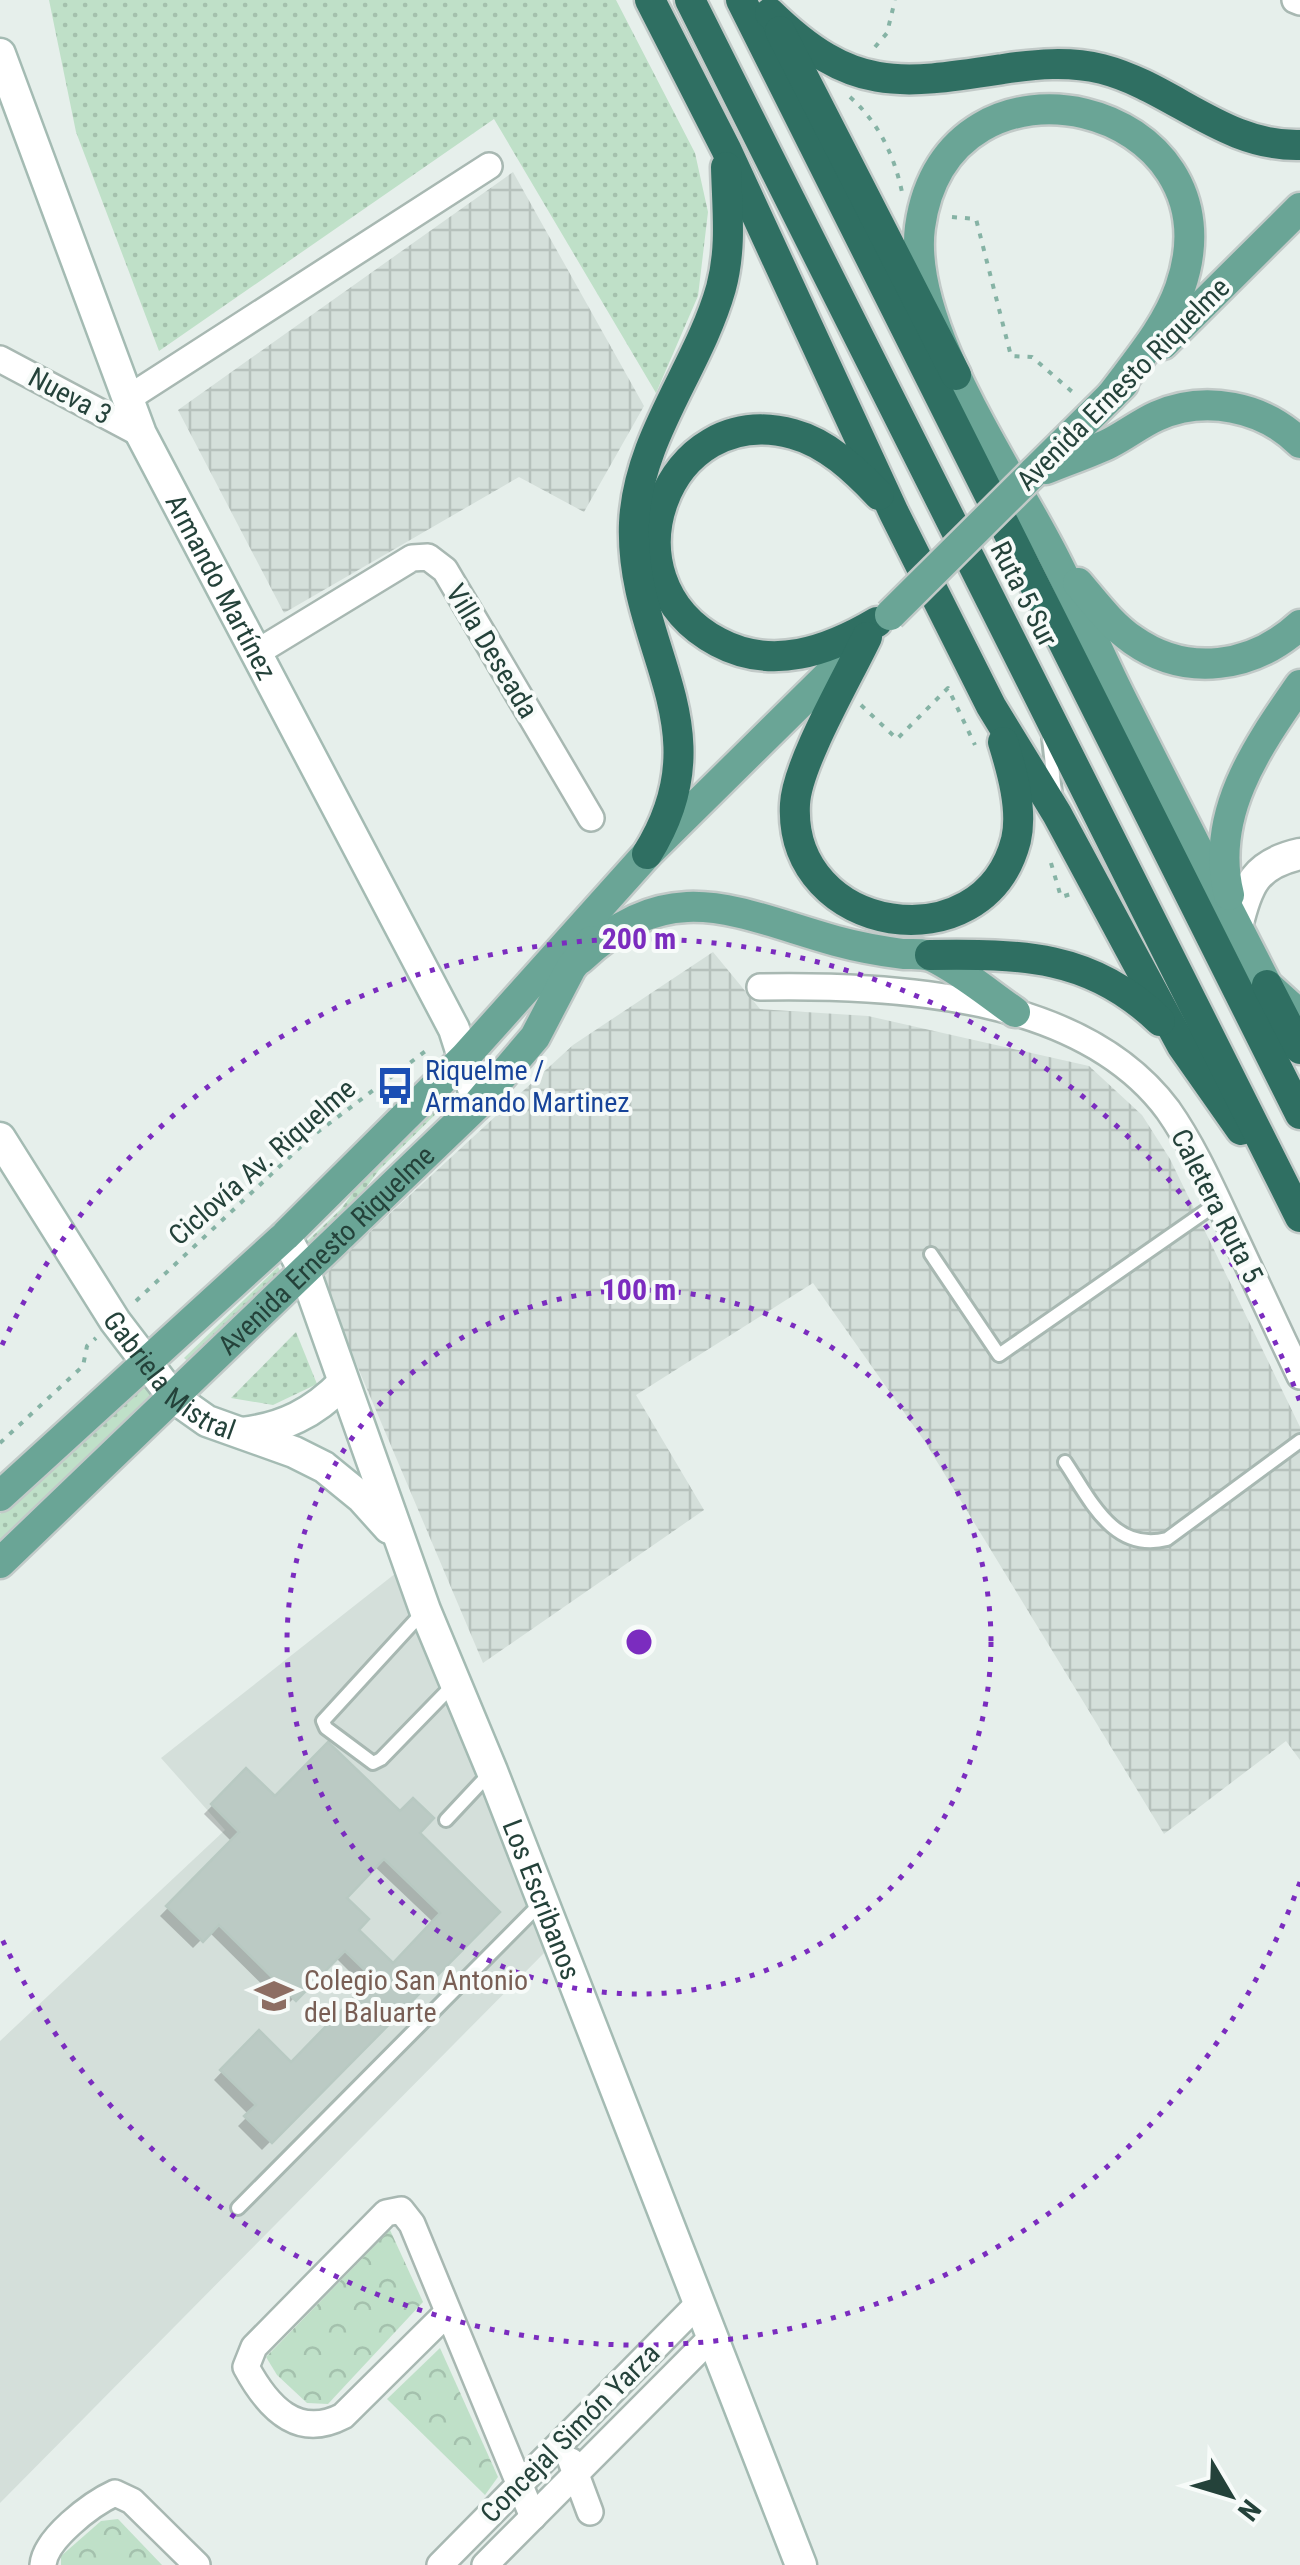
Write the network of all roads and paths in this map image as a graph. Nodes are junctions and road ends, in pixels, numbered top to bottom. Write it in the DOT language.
graph roads {
  1 [pos="650,0"];
  2 [pos="690,0"];
  3 [pos="740,0"];
  4 [pos="766,7"];
  5 [pos="0,54"];
  6 [pos="1300,146"];
  7 [pos="726,149"];
  8 [pos="489,166"];
  9 [pos="1300,208"];
  10 [pos="882,232"];
  11 [pos="886,288"];
  12 [pos="1032,357"];
  13 [pos="0,359"];
  14 [pos="956,375"];
  15 [pos="127,399"];
  16 [pos="1103,404"];
  17 [pos="141,434"];
  18 [pos="1300,444"];
  19 [pos="1034,473"];
  20 [pos="894,513"];
  21 [pos="1054,557"];
  22 [pos="890,615"];
  23 [pos="1300,626"];
  24 [pos="868,637"];
  25 [pos="256,653"];
  26 [pos="1300,685"];
  27 [pos="843,688"];
  28 [pos="991,706"];
  29 [pos="1047,714"];
  30 [pos="897,740"];
  31 [pos="1057,814"];
  32 [pos="591,818"];
  33 [pos="647,854"];
  34 [pos="1300,854"];
  35 [pos="1238,927"];
  36 [pos="930,955"];
  37 [pos="571,968"];
  38 [pos="1267,985"];
  39 [pos="760,987"];
  40 [pos="1015,1012"];
  41 [pos="1300,1015"];
  42 [pos="459,1044"];
  43 [pos="1182,1046"];
  44 [pos="1300,1049"];
  45 [pos="478,1104"];
  46 [pos="1300,1114"];
  47 [pos="0,1138"];
  48 [pos="1285,1187"];
  49 [pos="1219,1202"];
  50 [pos="1300,1216"];
  51 [pos="285,1236"];
  52 [pos="931,1254"];
  53 [pos="305,1272"];
  54 [pos="115,1321"];
  55 [pos="145,1363"];
  56 [pos="1300,1376"];
  57 [pos="343,1383"];
  58 [pos="173,1398"];
  59 [pos="239,1434"];
  60 [pos="1300,1441"];
  61 [pos="0,1443"];
  62 [pos="1065,1462"];
  63 [pos="0,1496"];
  64 [pos="402,1547"];
  65 [pos="0,1564"];
  66 [pos="425,1610"];
  67 [pos="454,1684"];
  68 [pos="492,1771"];
  69 [pos="446,1820"];
  70 [pos="542,1903"];
  71 [pos="238,2208"];
  72 [pos="700,2302"];
  73 [pos="448,2312"];
  74 [pos="713,2336"];
  75 [pos="563,2440"];
  76 [pos="576,2474"];
  77 [pos="520,2484"];
  78 [pos="590,2512"];
  79 [pos="533,2516"];
  80 [pos="195,2564"];
  81 [pos="43,2565"];
  82 [pos="440,2565"];
  83 [pos="485,2565"];
  84 [pos="801,2565"];
  1 -- 7 [label="highway"];
  2 -- 29 [label="highway, Ruta 5 Sur"];
  3 -- 11 [label="highway, Ruta 5 Sur"];
  4 -- 6 [label="highway"];
  4 -- 10 [label="highway"];
  5 -- 15 [label="main road, Armando Martínez"];
  7 -- 20 [label="highway"];
  7 -- 33 [label="highway"];
  8 -- 15 [label="street"];
  9 -- 16 [label="main road, Avenida Ernesto Riquelme"];
  10 -- 11 [label="lane"];
  10 -- 14 [label="highway"];
  11 -- 46 [label="highway, Ruta 5 Sur"];
  12 -- 16 [label="path"];
  13 -- 17 [label="street, Nueva 3"];
  14 -- 16 [label="main road"];
  14 -- 21 [label="main road"];
  15 -- 17 [label="main road, Armando Martínez"];
  16 -- 19 [label="main road, Avenida Ernesto Riquelme"];
  17 -- 25 [label="main road, Armando Martínez"];
  18 -- 19 [label="main road"];
  19 -- 22 [label="main road, Avenida Ernesto Riquelme, bridge"];
  20 -- 22 [label="highway"];
  20 -- 28 [label="highway"];
  21 -- 23 [label="main road"];
  21 -- 35 [label="main road"];
  22 -- 24 [label="main road, Avenida Ernesto Riquelme"];
  24 -- 27 [label="highway"];
  24 -- 33 [label="main road, Avenida Ernesto Riquelme"];
  25 -- 32 [label="street, Villa Deseada"];
  25 -- 42 [label="main road, Armando Martínez"];
  26 -- 35 [label="main road"];
  27 -- 28 [label="highway"];
  27 -- 30 [label="path"];
  28 -- 31 [label="highway"];
  29 -- 31 [label="lane"];
  29 -- 48 [label="highway, Ruta 5 Sur"];
  31 -- 43 [label="highway"];
  33 -- 37 [label="main road, Avenida Ernesto Riquelme"];
  33 -- 42 [label="main road, Avenida Ernesto Riquelme"];
  34 -- 35 [label="main road"];
  35 -- 38 [label="main road"];
  36 -- 37 [label="main road"];
  36 -- 40 [label="main road"];
  36 -- 43 [label="highway"];
  37 -- 45 [label="main road, Avenida Ernesto Riquelme"];
  38 -- 41 [label="main road"];
  38 -- 44 [label="highway"];
  39 -- 40 [label="street, Caletera Ruta 5"];
  40 -- 49 [label="street, Caletera Ruta 5"];
  42 -- 45 [label="main road, Armando Martínez"];
  42 -- 51 [label="main road, Avenida Ernesto Riquelme"];
  42 -- 54 [label="path, Ciclovía Av. Riquelme"];
  43 -- 48 [label="highway"];
  45 -- 53 [label="main road, Avenida Ernesto Riquelme"];
  47 -- 54 [label="main road, Gabriela Mistral"];
  48 -- 50 [label="highway, Ruta 5 Sur"];
  49 -- 52 [label="lane"];
  49 -- 56 [label="street, Caletera Ruta 5"];
  51 -- 53 [label="main road, Los Escribanos"];
  51 -- 55 [label="main road, Avenida Ernesto Riquelme"];
  53 -- 57 [label="main road, Los Escribanos"];
  53 -- 58 [label="main road, Avenida Ernesto Riquelme"];
  54 -- 55 [label="main road, Gabriela Mistral"];
  54 -- 61 [label="path, Ciclovía Av. Riquelme"];
  55 -- 58 [label="main road, Gabriela Mistral"];
  55 -- 63 [label="main road, Avenida Ernesto Riquelme"];
  57 -- 59 [label="main road"];
  57 -- 64 [label="main road, Los Escribanos"];
  58 -- 59 [label="main road, Gabriela Mistral"];
  58 -- 65 [label="main road, Avenida Ernesto Riquelme"];
  59 -- 64 [label="main road, Gabriela Mistral"];
  60 -- 62 [label="lane"];
  64 -- 66 [label="main road, Los Escribanos"];
  66 -- 67 [label="main road, Los Escribanos"];
  66 -- 67 [label="lane"];
  67 -- 68 [label="main road, Los Escribanos"];
  68 -- 69 [label="lane"];
  68 -- 70 [label="main road, Los Escribanos"];
  70 -- 71 [label="lane"];
  70 -- 72 [label="main road, Los Escribanos"];
  72 -- 74 [label="main road, Los Escribanos"];
  72 -- 75 [label="street, Concejal Simón Yarza"];
  73 -- 73 [label="street"];
  73 -- 77 [label="street"];
  74 -- 76 [label="street, Concejal Simón Yarza"];
  74 -- 84 [label="main road, Los Escribanos"];
  75 -- 76 [label="street"];
  75 -- 77 [label="street, Concejal Simón Yarza"];
  76 -- 78 [label="street"];
  76 -- 79 [label="street, Concejal Simón Yarza"];
  77 -- 79 [label="street"];
  77 -- 82 [label="street, Concejal Simón Yarza"];
  79 -- 83 [label="street, Concejal Simón Yarza"];
  80 -- 81 [label="street"];
}
